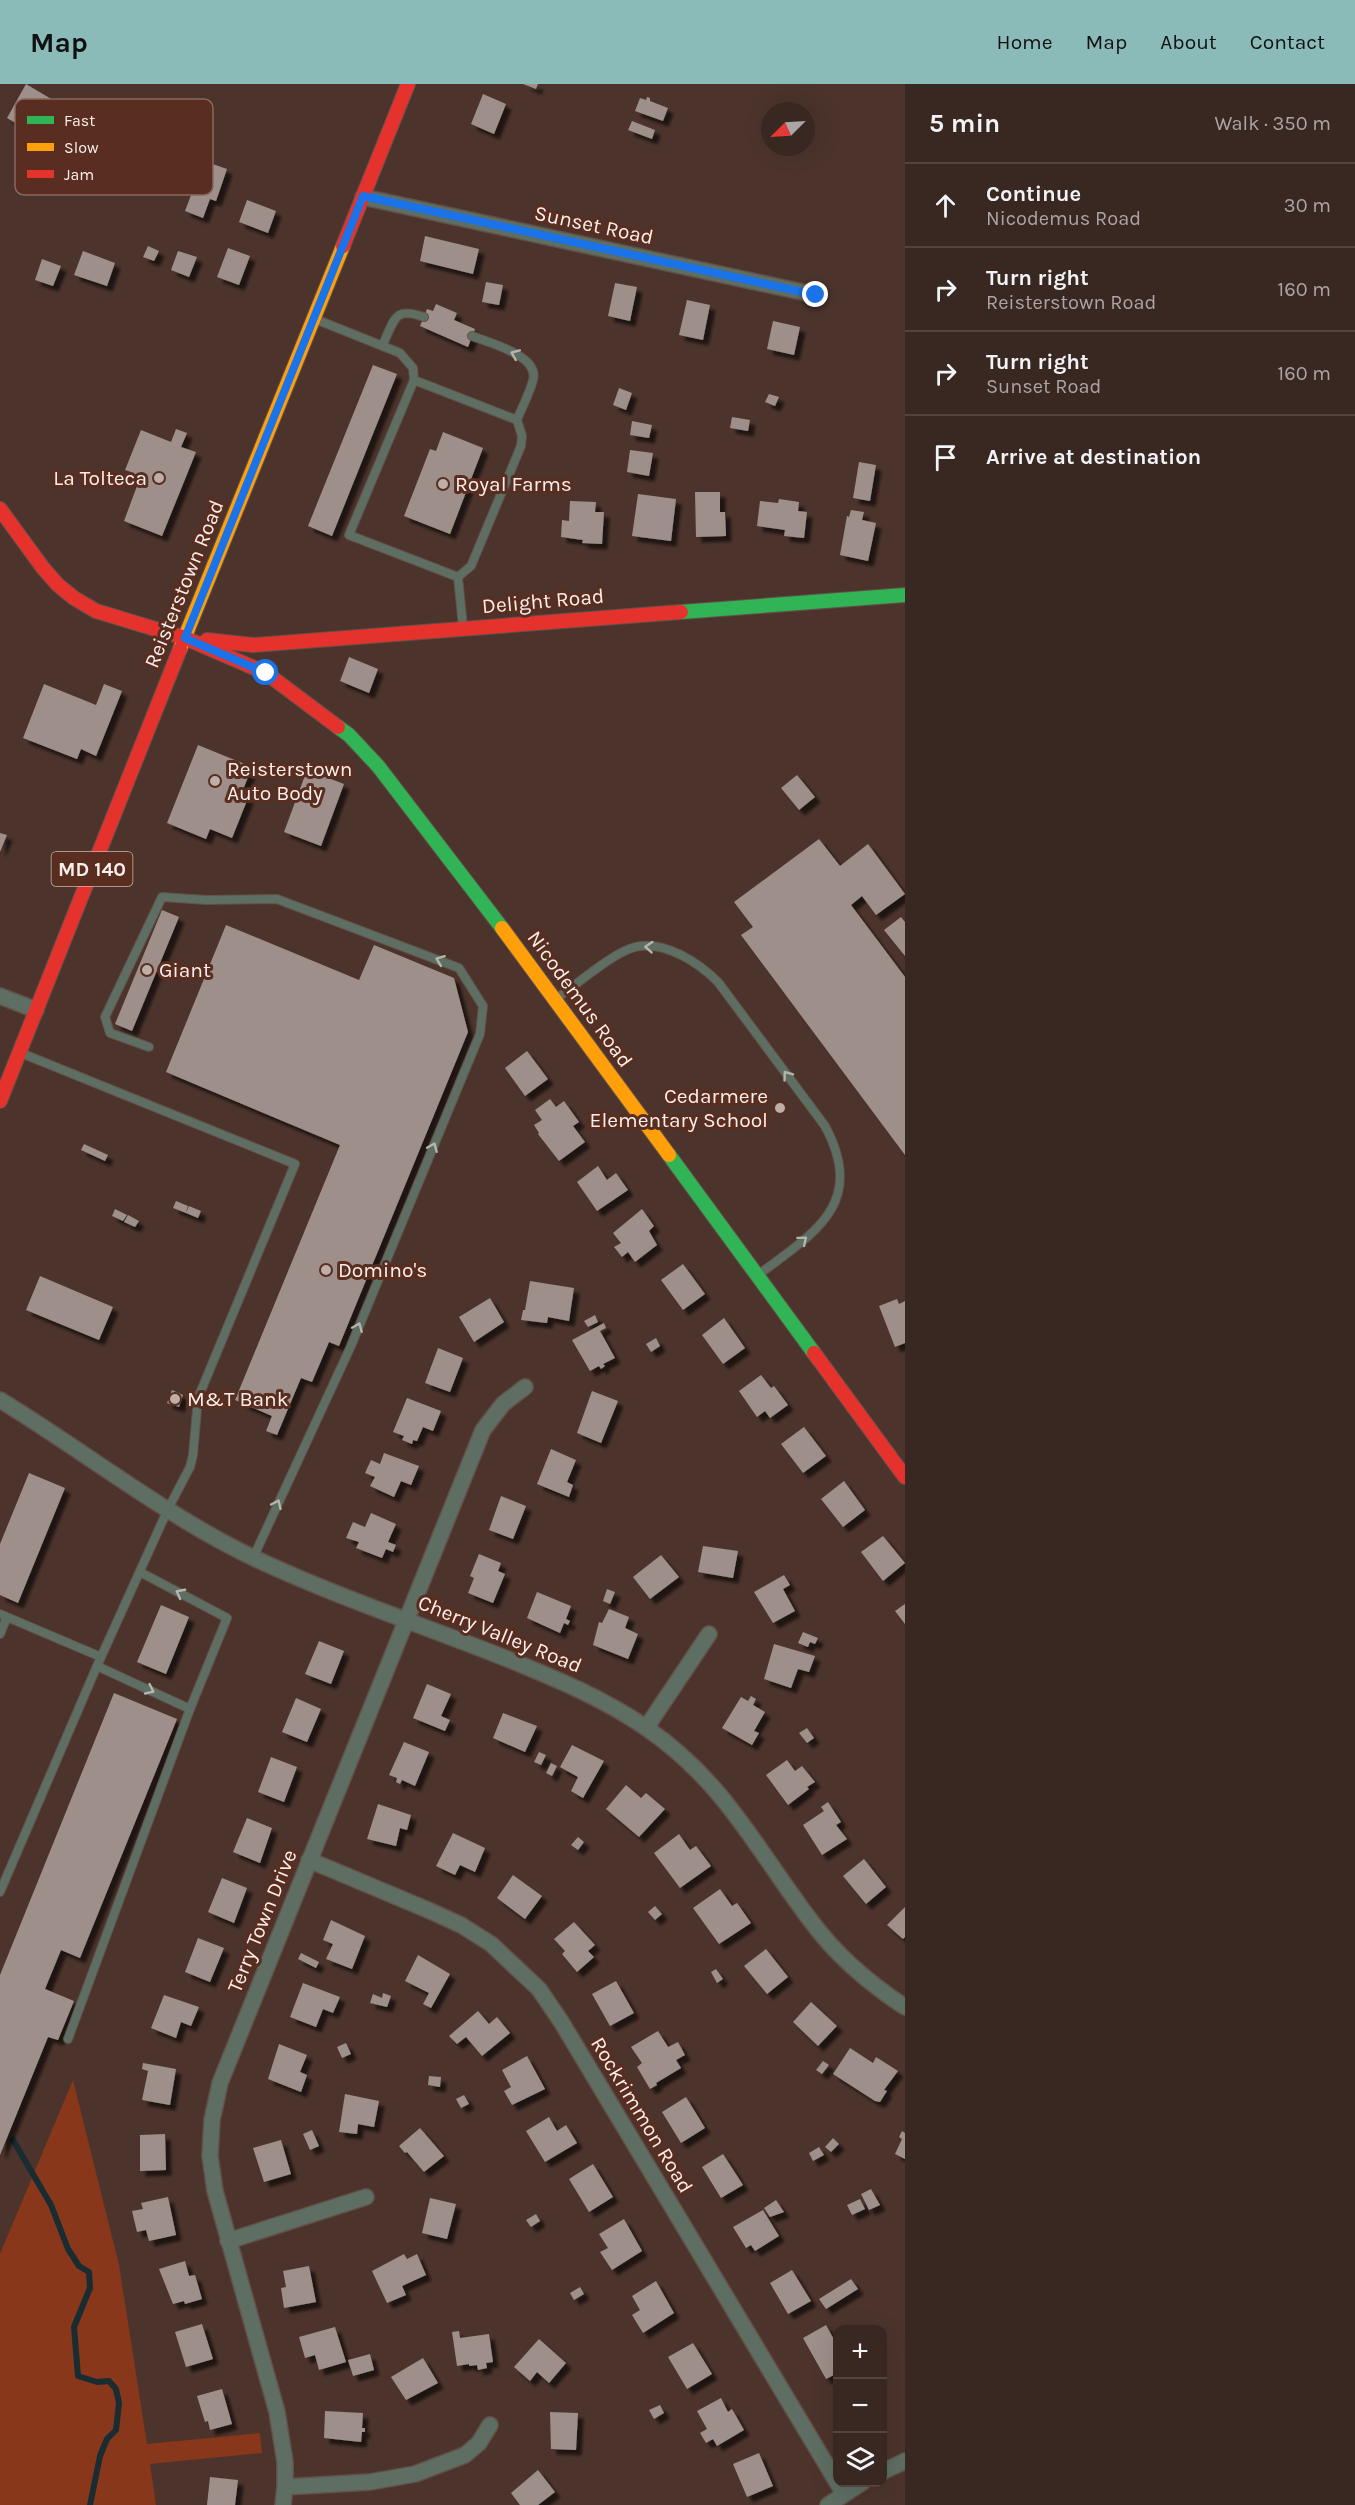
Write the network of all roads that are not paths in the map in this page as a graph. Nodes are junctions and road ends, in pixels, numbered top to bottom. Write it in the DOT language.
graph roads {
  1 [pos="408,84"];
  2 [pos="363,196"];
  3 [pos="816,295"];
  4 [pos="424,317"];
  5 [pos="314,318"];
  6 [pos="472,336"];
  7 [pos="382,346"];
  8 [pos="414,380"];
  9 [pos="517,420"];
  10 [pos="0,509"];
  11 [pos="458,577"];
  12 [pos="905,595"];
  13 [pos="463,628"];
  14 [pos="185,638"];
  15 [pos="0,996"];
  16 [pos="554,1000"];
  17 [pos="36,1010"];
  18 [pos="149,1047"];
  19 [pos="19,1052"];
  20 [pos="0,1101"];
  21 [pos="756,1276"];
  22 [pos="525,1387"];
  23 [pos="0,1400"];
  24 [pos="905,1477"];
  25 [pos="168,1509"];
  26 [pos="253,1558"];
  27 [pos="140,1572"];
  28 [pos="3,1616"];
  29 [pos="407,1619"];
  30 [pos="0,1634"];
  31 [pos="710,1634"];
  32 [pos="101,1657"];
  33 [pos="98,1666"];
  34 [pos="190,1709"];
  35 [pos="646,1728"];
  36 [pos="309,1860"];
  37 [pos="0,1893"];
  38 [pos="905,2007"];
  39 [pos="68,2039"];
  40 [pos="366,2198"];
  41 [pos="228,2241"];
  42 [pos="490,2425"];
  43 [pos="905,2461"];
  44 [pos="887,2470"];
  45 [pos="285,2487"];
  46 [pos="855,2487"];
  47 [pos="844,2494"];
  48 [pos="283,2505"];
  49 [pos="828,2505"];
  1 -- 2 [label="street, Reisterstown Road / MD 140"];
  2 -- 3 [label="street, Sunset Road"];
  2 -- 5 [label="street, Reisterstown Road / MD 140"];
  4 -- 7 [label="lane"];
  5 -- 7 [label="lane"];
  5 -- 14 [label="street, Reisterstown Road / MD 140"];
  9 -- 6 [label="lane, one-way"];
  7 -- 8 [label="lane"];
  8 -- 9 [label="lane"];
  8 -- 11 [label="lane"];
  9 -- 11 [label="lane"];
  10 -- 14 [label="street"];
  11 -- 13 [label="lane"];
  12 -- 13 [label="street, Delight Road"];
  13 -- 14 [label="street, Delight Road"];
  14 -- 16 [label="street, Nicodemus Road"];
  14 -- 17 [label="street, Reisterstown Road / MD 140"];
  15 -- 17 [label="street"];
  16 -- 21 [label="street, Nicodemus Road"];
  21 -- 16 [label="lane, one-way"];
  17 -- 19 [label="street, Reisterstown Road / MD 140"];
  26 -- 18 [label="lane, one-way"];
  19 -- 20 [label="street, Reisterstown Road / MD 140"];
  19 -- 25 [label="lane"];
  21 -- 24 [label="street, Nicodemus Road"];
  22 -- 29 [label="street, Terry Town Drive"];
  23 -- 25 [label="street, Cherry Valley Road"];
  25 -- 26 [label="street, Cherry Valley Road"];
  25 -- 27 [label="lane"];
  26 -- 29 [label="street, Cherry Valley Road"];
  27 -- 32 [label="lane"];
  34 -- 27 [label="lane, one-way"];
  28 -- 30 [label="lane"];
  28 -- 32 [label="lane"];
  29 -- 35 [label="street, Cherry Valley Road"];
  29 -- 36 [label="street, Terry Town Drive"];
  31 -- 35 [label="street"];
  32 -- 33 [label="lane"];
  33 -- 34 [label="lane, one-way"];
  33 -- 37 [label="lane"];
  34 -- 39 [label="lane"];
  35 -- 38 [label="street, Cherry Valley Road"];
  36 -- 41 [label="street, Terry Town Drive"];
  36 -- 47 [label="street, Rockrimmon Road"];
  40 -- 41 [label="street"];
  41 -- 45 [label="street, Terry Town Drive"];
  42 -- 45 [label="street"];
  43 -- 44 [label="street"];
  45 -- 48 [label="street, Terry Town Drive"];
  46 -- 47 [label="street"];
  47 -- 49 [label="street"];
}
